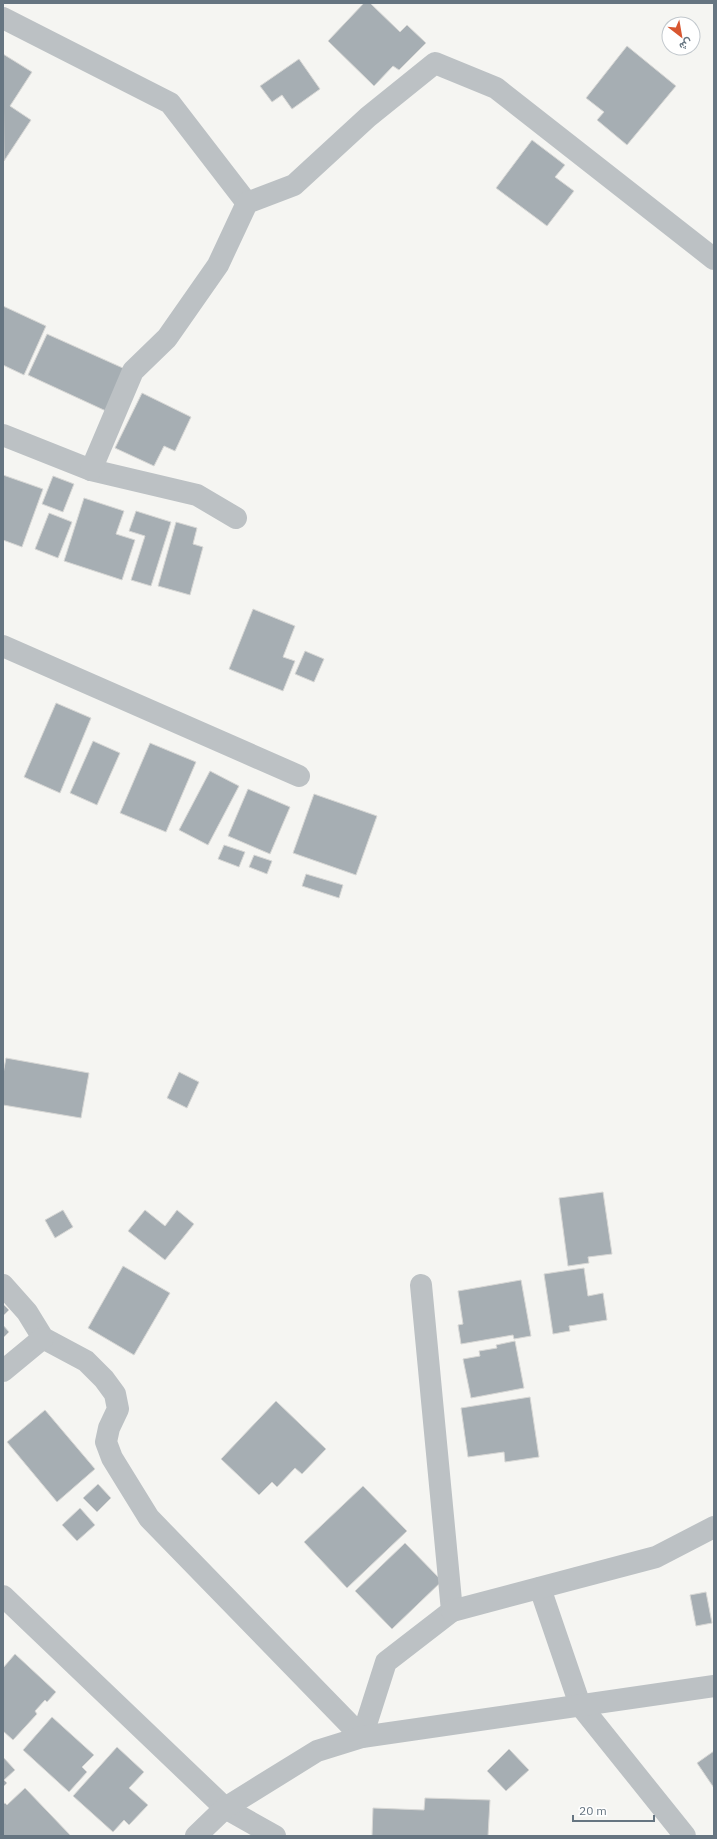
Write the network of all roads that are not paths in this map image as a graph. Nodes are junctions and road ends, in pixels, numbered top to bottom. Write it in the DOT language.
graph roads {
  1 [pos="3,18"];
  2 [pos="247,203"];
  3 [pos="714,259"];
  4 [pos="3,435"];
  5 [pos="91,470"];
  6 [pos="236,518"];
  7 [pos="3,646"];
  8 [pos="299,776"];
  9 [pos="3,1285"];
  10 [pos="421,1285"];
  11 [pos="43,1338"];
  12 [pos="3,1370"];
  13 [pos="714,1527"];
  14 [pos="540,1588"];
  15 [pos="3,1596"];
  16 [pos="452,1611"];
  17 [pos="714,1686"];
  18 [pos="580,1705"];
  19 [pos="362,1737"];
  20 [pos="225,1808"];
  21 [pos="196,1836"];
  22 [pos="275,1836"];
  23 [pos="685,1836"];
  1 -- 2 [label="street"];
  2 -- 3 [label="street"];
  2 -- 5 [label="street"];
  4 -- 5 [label="street"];
  5 -- 6 [label="street"];
  7 -- 8 [label="street"];
  9 -- 11 [label="street"];
  10 -- 16 [label="street"];
  11 -- 12 [label="street"];
  11 -- 19 [label="street"];
  13 -- 14 [label="street"];
  14 -- 16 [label="street"];
  14 -- 18 [label="street"];
  15 -- 20 [label="street"];
  16 -- 19 [label="street"];
  17 -- 18 [label="street"];
  18 -- 19 [label="street"];
  18 -- 23 [label="street"];
  19 -- 20 [label="street"];
  20 -- 21 [label="street"];
  20 -- 22 [label="street"];
}
